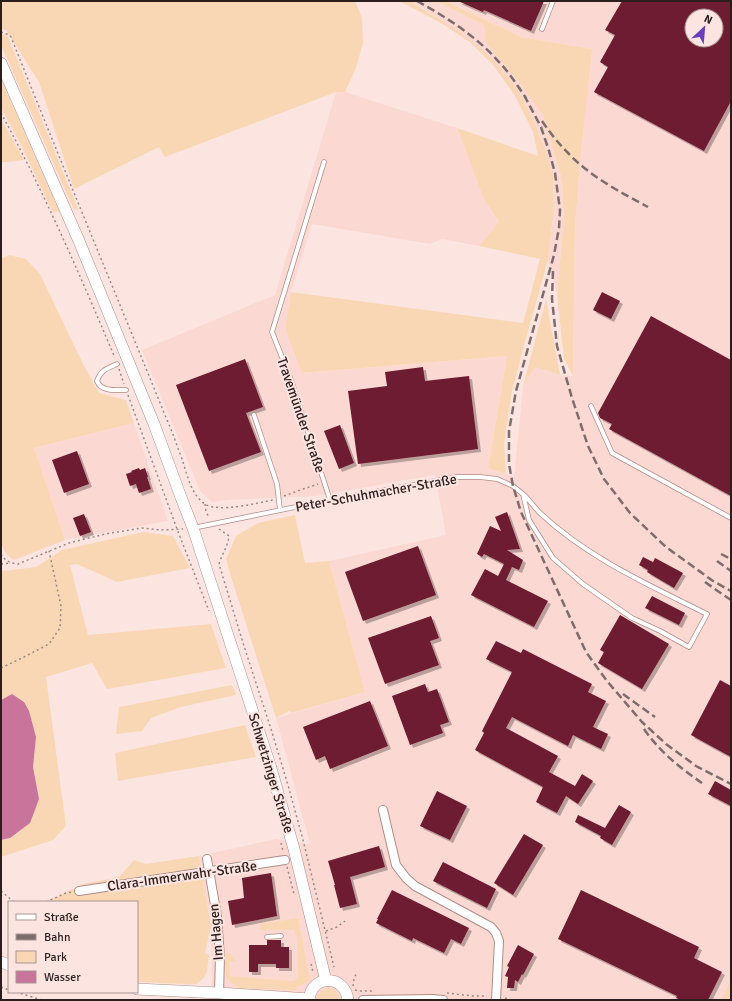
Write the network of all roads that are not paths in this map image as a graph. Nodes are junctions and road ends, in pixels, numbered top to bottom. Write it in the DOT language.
graph roads {
  1 [pos="553,1"];
  2 [pos="542,29"];
  3 [pos="1,63"];
  4 [pos="324,162"];
  5 [pos="117,364"];
  6 [pos="126,390"];
  7 [pos="591,406"];
  8 [pos="254,415"];
  9 [pos="523,494"];
  10 [pos="330,500"];
  11 [pos="280,510"];
  12 [pos="731,518"];
  13 [pos="193,528"];
  14 [pos="383,810"];
  15 [pos="207,859"];
  16 [pos="285,860"];
  17 [pos="209,872"];
  18 [pos="79,891"];
  19 [pos="281,936"];
  20 [pos="267,937"];
  21 [pos="326,981"];
  22 [pos="138,989"];
  23 [pos="219,993"];
  24 [pos="309,1000"];
  25 [pos="348,1000"];
  26 [pos="364,1000"];
  27 [pos="444,1000"];
  28 [pos="496,1000"];
  1 -- 2 [label="lane"];
  3 -- 13 [label="main road, Schwetzinger Straße"];
  4 -- 10 [label="lane, Travemünder Straße"];
  5 -- 6 [label="lane"];
  7 -- 12 [label="lane"];
  8 -- 11 [label="lane"];
  9 -- 9 [label="lane, Peter-Schuhmacher-Straße"];
  9 -- 10 [label="lane, Peter-Schuhmacher-Straße"];
  10 -- 11 [label="lane, Peter-Schuhmacher-Straße"];
  11 -- 13 [label="lane, Peter-Schuhmacher-Straße"];
  13 -- 21 [label="main road, Schwetzinger Straße"];
  14 -- 28 [label="street"];
  15 -- 17 [label="street, Im Hagen"];
  16 -- 17 [label="street, Clara-Immerwahr-Straße"];
  17 -- 18 [label="street, Clara-Immerwahr-Straße"];
  17 -- 23 [label="street, Im Hagen"];
  19 -- 20 [label="lane"];
  21 -- 24 [label="main road"];
  21 -- 25 [label="main road"];
  22 -- 23 [label="main road"];
  23 -- 24 [label="main road"];
  26 -- 27 [label="street"];
}
